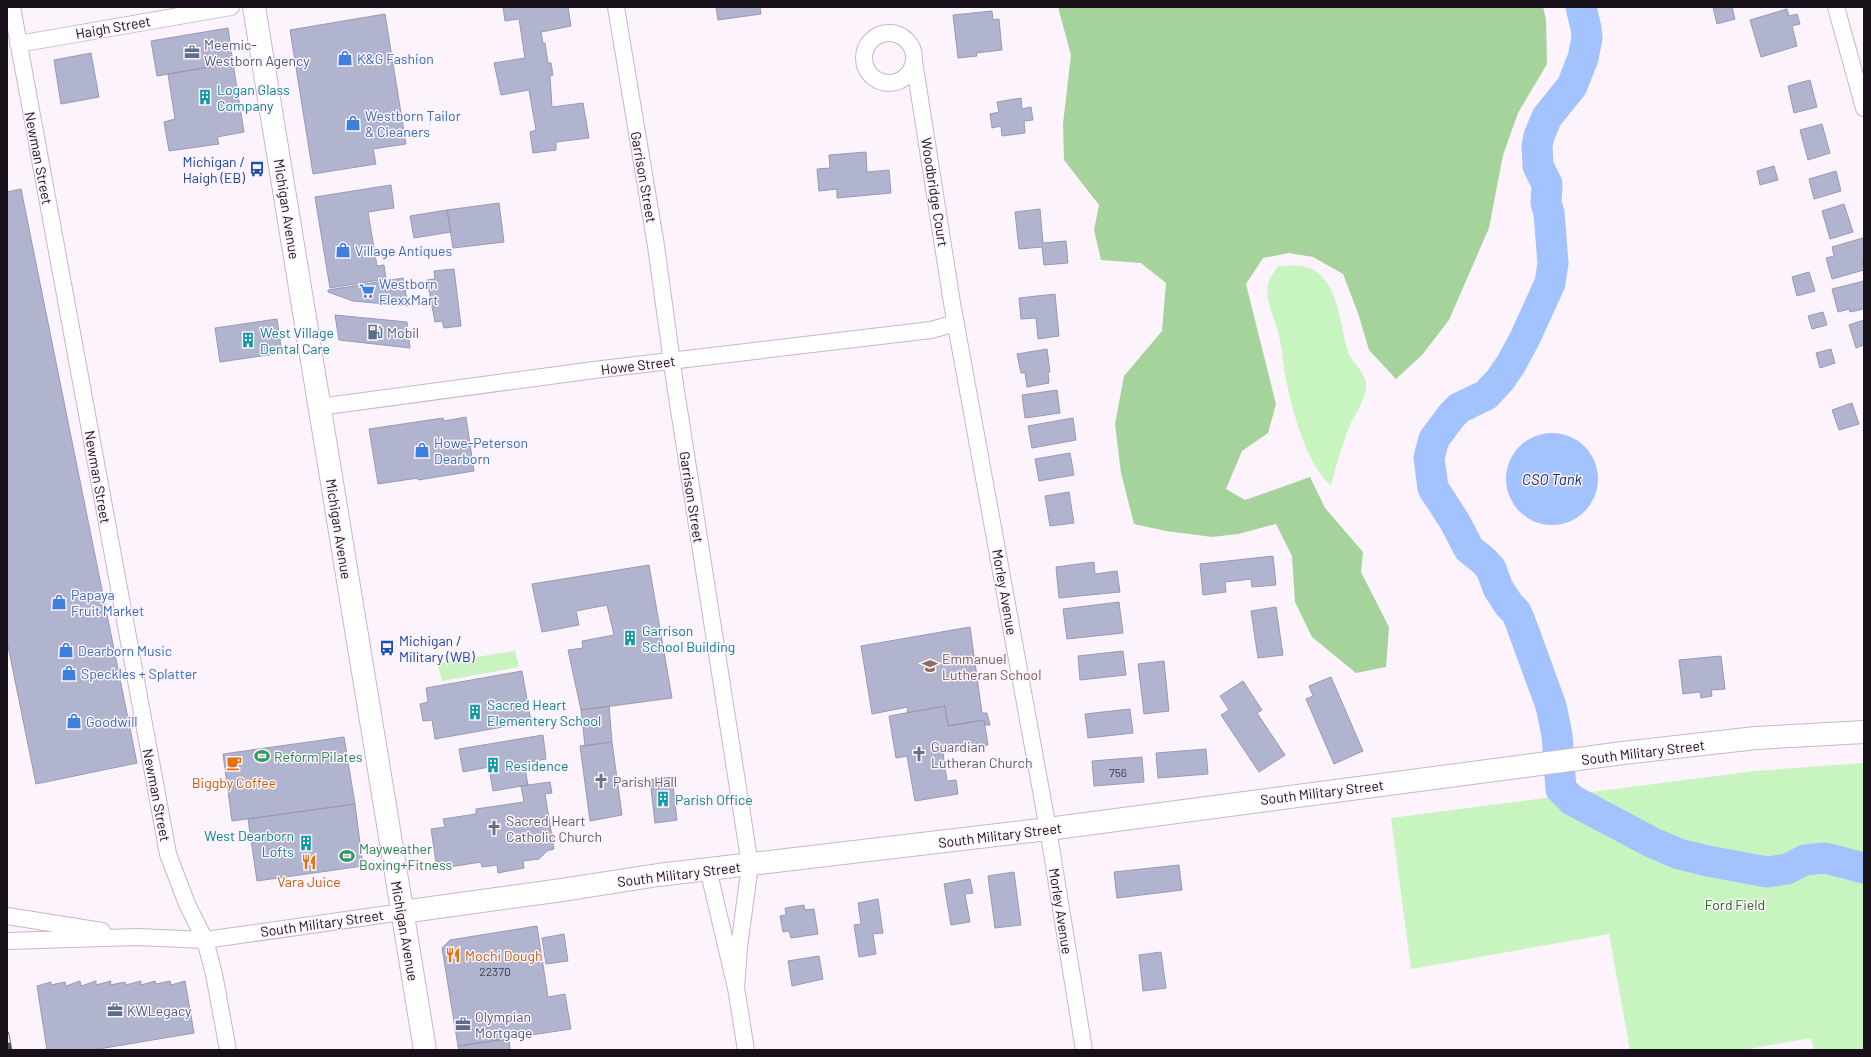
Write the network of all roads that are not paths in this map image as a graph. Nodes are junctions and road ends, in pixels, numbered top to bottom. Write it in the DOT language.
graph roads {
  1 [pos="12,7"];
  2 [pos="232,7"];
  3 [pos="254,7"];
  4 [pos="616,7"];
  5 [pos="1836,7"];
  6 [pos="18,44"];
  7 [pos="914,61"];
  8 [pos="1864,108"];
  9 [pos="956,323"];
  10 [pos="672,362"];
  11 [pos="319,407"];
  12 [pos="1864,732"];
  13 [pos="1048,829"];
  14 [pos="750,865"];
  15 [pos="708,870"];
  16 [pos="402,912"];
  17 [pos="7,916"];
  18 [pos="138,936"];
  19 [pos="205,940"];
  20 [pos="7,941"];
  21 [pos="736,988"];
  22 [pos="228,1050"];
  23 [pos="425,1050"];
  24 [pos="746,1050"];
  25 [pos="1084,1050"];
  1 -- 6 [label="street, Newman Street"];
  2 -- 6 [label="street, Haigh Street"];
  3 -- 11 [label="street, Michigan Avenue"];
  4 -- 10 [label="street, Garrison Street"];
  5 -- 8 [label="street"];
  6 -- 19 [label="street, Newman Street"];
  7 -- 9 [label="street, Woodbridge Court"];
  9 -- 10 [label="street, Howe Street"];
  9 -- 13 [label="street, Morley Avenue"];
  10 -- 11 [label="street, Howe Street"];
  10 -- 14 [label="street, Garrison Street"];
  11 -- 16 [label="street, Michigan Avenue"];
  12 -- 13 [label="street, South Military Street"];
  13 -- 14 [label="street, South Military Street"];
  13 -- 25 [label="street, Morley Avenue"];
  14 -- 15 [label="street, South Military Street"];
  14 -- 21 [label="street, Garrison Street"];
  15 -- 16 [label="street, South Military Street"];
  15 -- 21 [label="street, Garrison Street"];
  16 -- 19 [label="street, South Military Street"];
  16 -- 23 [label="street, Michigan Avenue"];
  17 -- 18 [label="street, South Military Street"];
  18 -- 19 [label="street, South Military Street"];
  18 -- 20 [label="street, South Military Street"];
  19 -- 22 [label="street, Newman Street"];
  21 -- 24 [label="street, Garrison Street"];
}
